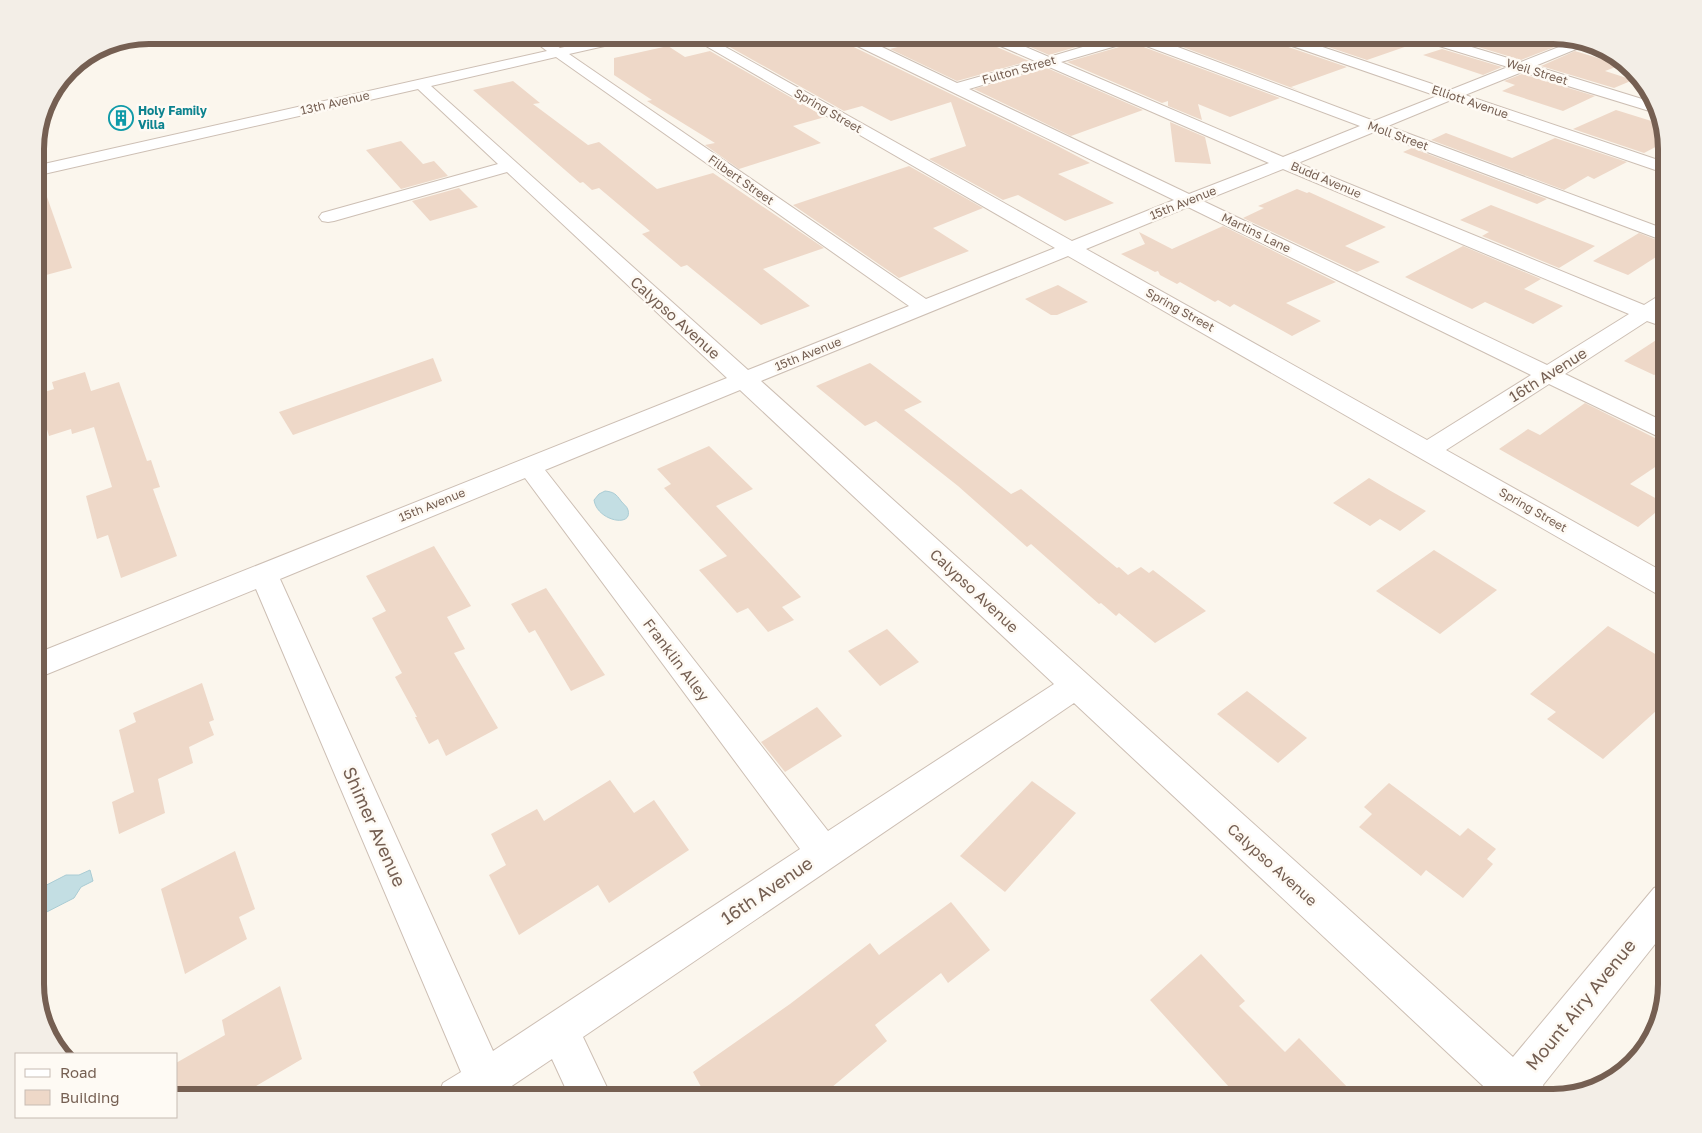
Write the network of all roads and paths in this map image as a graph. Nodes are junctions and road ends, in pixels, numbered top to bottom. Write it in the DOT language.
graph roads {
  1 [pos="546,44"];
  2 [pos="597,44"];
  3 [pos="710,44"];
  4 [pos="865,44"];
  5 [pos="1008,44"];
  6 [pos="1106,44"];
  7 [pos="1155,44"];
  8 [pos="1300,44"];
  9 [pos="1447,44"];
  10 [pos="1574,46"];
  11 [pos="559,53"];
  12 [pos="1048,61"];
  13 [pos="1522,67"];
  14 [pos="421,84"];
  15 [pos="955,88"];
  16 [pos="1452,96"];
  17 [pos="1649,106"];
  18 [pos="1372,127"];
  19 [pos="1284,162"];
  20 [pos="509,166"];
  21 [pos="1658,166"];
  22 [pos="44,169"];
  23 [pos="1189,200"];
  24 [pos="328,217"];
  25 [pos="1658,233"];
  26 [pos="1069,248"];
  27 [pos="1658,305"];
  28 [pos="924,307"];
  29 [pos="1645,314"];
  30 [pos="1658,319"];
  31 [pos="1548,375"];
  32 [pos="743,380"];
  33 [pos="1658,428"];
  34 [pos="1429,450"];
  35 [pos="529,466"];
  36 [pos="264,574"];
  37 [pos="1658,582"];
  38 [pos="44,663"];
  39 [pos="1076,685"];
  40 [pos="824,853"];
  41 [pos="1658,912"];
  42 [pos="559,1030"];
  43 [pos="471,1089"];
  44 [pos="587,1089"];
  45 [pos="1518,1089"];
  46 [pos="1523,1089"];
  1 -- 11 [label="street, Filbert Street"];
  2 -- 11 [label="street, 13th Avenue"];
  3 -- 26 [label="street, Spring Street"];
  4 -- 15 [label="street, Martins Lane"];
  5 -- 12 [label="street, Budd Avenue"];
  6 -- 12 [label="street, Fulton Street"];
  7 -- 18 [label="street, Moll Street"];
  8 -- 16 [label="street, Elliott Avenue"];
  9 -- 13 [label="street, Weil Street"];
  10 -- 13 [label="street, 15th Avenue"];
  11 -- 14 [label="street, 13th Avenue"];
  11 -- 28 [label="street, Filbert Street"];
  12 -- 15 [label="street, Fulton Street"];
  12 -- 19 [label="street, Budd Avenue"];
  13 -- 16 [label="street, 15th Avenue"];
  13 -- 17 [label="street, Weil Street"];
  14 -- 20 [label="street, Calypso Avenue"];
  14 -- 22 [label="street, 13th Avenue"];
  15 -- 23 [label="street, Martins Lane"];
  16 -- 18 [label="street, 15th Avenue"];
  16 -- 21 [label="street, Elliott Avenue"];
  18 -- 19 [label="street, 15th Avenue"];
  18 -- 25 [label="street, Moll Street"];
  19 -- 23 [label="street, 15th Avenue"];
  19 -- 29 [label="street, Budd Avenue"];
  20 -- 24 [label="street"];
  20 -- 32 [label="street, Calypso Avenue"];
  23 -- 26 [label="street, 15th Avenue"];
  23 -- 31 [label="street, Martins Lane"];
  26 -- 28 [label="street, 15th Avenue"];
  26 -- 34 [label="street, Spring Street"];
  27 -- 29 [label="street, 16th Avenue"];
  28 -- 32 [label="street, 15th Avenue"];
  29 -- 30 [label="street, Budd Avenue"];
  29 -- 31 [label="street, 16th Avenue"];
  31 -- 33 [label="street, Martins Lane"];
  31 -- 34 [label="street, 16th Avenue"];
  32 -- 35 [label="street, 15th Avenue"];
  32 -- 39 [label="street, Calypso Avenue"];
  34 -- 37 [label="street, Spring Street"];
  35 -- 36 [label="street, 15th Avenue"];
  35 -- 40 [label="street, Franklin Alley"];
  36 -- 38 [label="street, 15th Avenue"];
  36 -- 43 [label="street, Shimer Avenue"];
  39 -- 40 [label="street, 16th Avenue"];
  39 -- 45 [label="street, Calypso Avenue"];
  40 -- 42 [label="street, 16th Avenue"];
  41 -- 46 [label="street, Mount Airy Avenue"];
  42 -- 43 [label="street, 16th Avenue"];
  42 -- 44 [label="street"];
}
